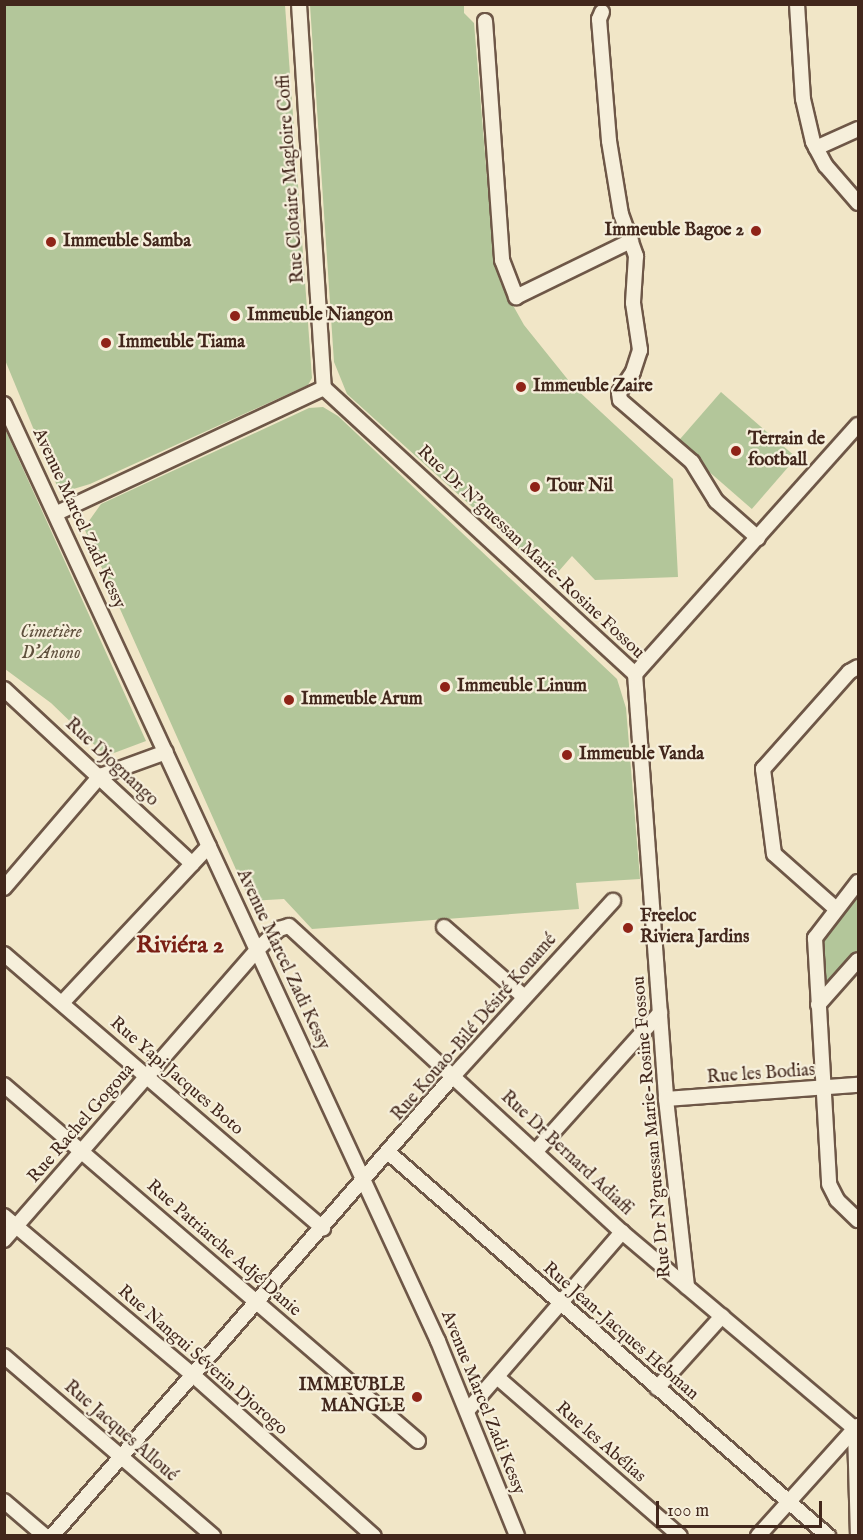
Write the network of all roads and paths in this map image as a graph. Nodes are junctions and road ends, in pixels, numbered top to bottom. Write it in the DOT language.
graph roads {
  1 [pos="299,4"];
  2 [pos="797,4"];
  3 [pos="602,12"];
  4 [pos="485,21"];
  5 [pos="858,129"];
  6 [pos="816,148"];
  7 [pos="858,203"];
  8 [pos="631,240"];
  9 [pos="324,387"];
  10 [pos="4,404"];
  11 [pos="858,425"];
  12 [pos="57,513"];
  13 [pos="758,538"];
  14 [pos="858,667"];
  15 [pos="636,674"];
  16 [pos="4,689"];
  17 [pos="166,752"];
  18 [pos="100,776"];
  19 [pos="209,846"];
  20 [pos="192,864"];
  21 [pos="858,882"];
  22 [pos="4,888"];
  23 [pos="613,901"];
  24 [pos="835,908"];
  25 [pos="444,927"];
  26 [pos="258,949"];
  27 [pos="4,954"];
  28 [pos="858,960"];
  29 [pos="524,996"];
  30 [pos="62,1003"];
  31 [pos="818,1005"];
  32 [pos="660,1013"];
  33 [pos="454,1074"];
  34 [pos="147,1076"];
  35 [pos="4,1084"];
  36 [pos="858,1085"];
  37 [pos="823,1088"];
  38 [pos="666,1099"];
  39 [pos="536,1151"];
  40 [pos="82,1152"];
  41 [pos="389,1153"];
  42 [pos="365,1180"];
  43 [pos="4,1216"];
  44 [pos="858,1220"];
  45 [pos="16,1226"];
  46 [pos="323,1228"];
  47 [pos="622,1232"];
  48 [pos="4,1240"];
  49 [pos="687,1287"];
  50 [pos="257,1302"];
  51 [pos="558,1302"];
  52 [pos="722,1316"];
  53 [pos="4,1356"];
  54 [pos="194,1375"];
  55 [pos="497,1377"];
  56 [pos="657,1388"];
  57 [pos="467,1411"];
  58 [pos="857,1427"];
  59 [pos="418,1441"];
  60 [pos="122,1457"];
  61 [pos="4,1501"];
  62 [pos="788,1503"];
  63 [pos="45,1536"];
  64 [pos="52,1536"];
  65 [pos="213,1536"];
  66 [pos="374,1536"];
  67 [pos="517,1536"];
  68 [pos="680,1536"];
  69 [pos="758,1536"];
  70 [pos="828,1536"];
  71 [pos="858,1536"];
  1 -- 9 [label="street, Rue Clotaire Magloire Coffi"];
  2 -- 6 [label="street"];
  3 -- 8 [label="street"];
  4 -- 8 [label="street"];
  5 -- 6 [label="street"];
  6 -- 7 [label="street"];
  8 -- 13 [label="street"];
  9 -- 12 [label="street"];
  9 -- 15 [label="street, Rue Dr N'guessan Marie-Rosine Fossou"];
  10 -- 12 [label="street, Avenue Marcel Zadi Kessy"];
  11 -- 13 [label="street"];
  12 -- 17 [label="street, Avenue Marcel Zadi Kessy"];
  13 -- 15 [label="street"];
  14 -- 24 [label="street"];
  15 -- 32 [label="street, Rue Dr N'guessan Marie-Rosine Fossou"];
  16 -- 18 [label="street, Rue Djognango"];
  17 -- 18 [label="street"];
  17 -- 19 [label="street, Avenue Marcel Zadi Kessy"];
  18 -- 20 [label="street, Rue Djognango"];
  18 -- 22 [label="street"];
  19 -- 20 [label="street"];
  19 -- 26 [label="street, Avenue Marcel Zadi Kessy"];
  20 -- 30 [label="street"];
  21 -- 24 [label="street"];
  23 -- 29 [label="street, Rue Kouao-Bilé Désiré Kouamé"];
  24 -- 31 [label="street"];
  25 -- 29 [label="street"];
  26 -- 33 [label="street, Rue Dr Bernard Adiaffi"];
  26 -- 34 [label="street, Rue Rachel Gogoua"];
  26 -- 42 [label="street, Avenue Marcel Zadi Kessy"];
  27 -- 30 [label="street, Rue Yapi Jacques Boto"];
  28 -- 31 [label="street"];
  29 -- 33 [label="street, Rue Kouao-Bilé Désiré Kouamé"];
  30 -- 34 [label="street, Rue Yapi Jacques Boto"];
  31 -- 37 [label="street"];
  32 -- 38 [label="street, Rue Dr N'guessan Marie-Rosine Fossou"];
  32 -- 39 [label="street"];
  33 -- 39 [label="street, Rue Dr Bernard Adiaffi"];
  33 -- 41 [label="street, Rue Kouao-Bilé Désiré Kouamé"];
  34 -- 40 [label="street, Rue Rachel Gogoua"];
  34 -- 46 [label="street, Rue Yapi Jacques Boto"];
  35 -- 40 [label="street, Rue Patriarche Adjé Danie"];
  36 -- 37 [label="street, Rue les Bodias"];
  37 -- 38 [label="street, Rue les Bodias"];
  37 -- 44 [label="street"];
  38 -- 49 [label="street, Rue Dr N'guessan Marie-Rosine Fossou"];
  39 -- 47 [label="street, Rue Dr Bernard Adiaffi"];
  40 -- 45 [label="street, Rue Rachel Gogoua"];
  40 -- 50 [label="street, Rue Patriarche Adjé Danie"];
  41 -- 42 [label="street, Rue Kouao-Bilé Désiré Kouamé"];
  41 -- 51 [label="street, Rue Jean-Jacques Hebman"];
  42 -- 46 [label="street, Rue Kouao-Bilé Désiré Kouamé"];
  42 -- 57 [label="street, Avenue Marcel Zadi Kessy"];
  43 -- 45 [label="street, Rue Nangui Séverin Djorogo"];
  45 -- 48 [label="street, Rue Rachel Gogoua"];
  45 -- 54 [label="street, Rue Nangui Séverin Djorogo"];
  46 -- 50 [label="street, Rue Kouao-Bilé Désiré Kouamé"];
  47 -- 49 [label="street, Rue Dr Bernard Adiaffi"];
  47 -- 51 [label="street"];
  49 -- 52 [label="street, Rue Dr Bernard Adiaffi"];
  50 -- 54 [label="street, Rue Kouao-Bilé Désiré Kouamé"];
  50 -- 59 [label="street, Rue Patriarche Adjé Danie"];
  51 -- 55 [label="street"];
  51 -- 56 [label="street, Rue Jean-Jacques Hebman"];
  52 -- 56 [label="street"];
  52 -- 58 [label="street, Rue Dr Bernard Adiaffi"];
  53 -- 60 [label="street, Rue Jacques Alloué"];
  54 -- 60 [label="street, Rue Kouao-Bilé Désiré Kouamé"];
  54 -- 66 [label="street, Rue Nangui Séverin Djorogo"];
  55 -- 57 [label="street"];
  55 -- 68 [label="street, Rue les Abélias"];
  56 -- 62 [label="street, Rue Jean-Jacques Hebman"];
  57 -- 67 [label="street, Avenue Marcel Zadi Kessy"];
  58 -- 62 [label="street"];
  58 -- 71 [label="street"];
  60 -- 64 [label="street, Rue Kouao-Bilé Désiré Kouamé"];
  60 -- 65 [label="street, Rue Jacques Alloué"];
  61 -- 63 [label="street"];
  62 -- 69 [label="street"];
  62 -- 70 [label="street, Rue Jean-Jacques Hebman"];
}
